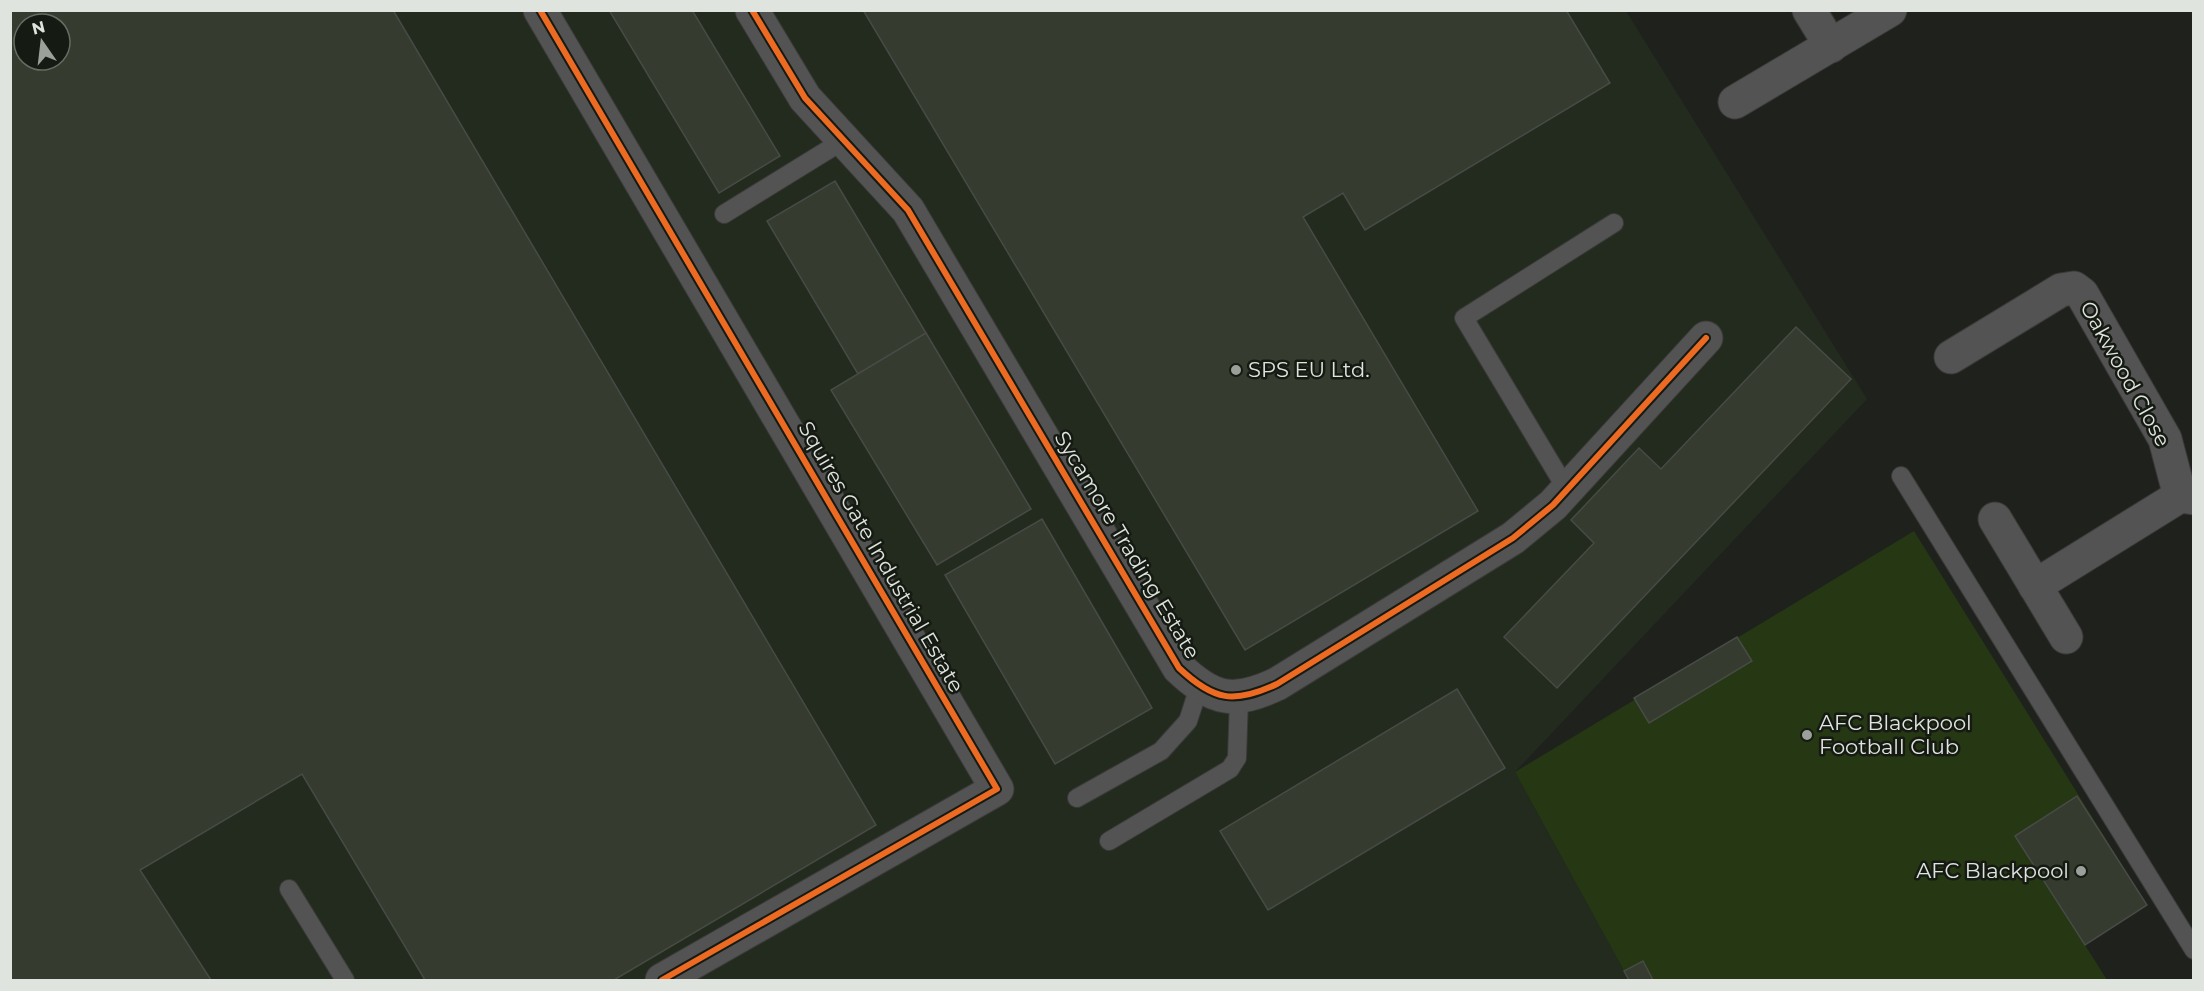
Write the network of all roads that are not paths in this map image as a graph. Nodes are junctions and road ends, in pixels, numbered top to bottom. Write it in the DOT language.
graph roads {
  1 [pos="540,10"];
  2 [pos="752,10"];
  3 [pos="1809,10"];
  4 [pos="1890,10"];
  5 [pos="1831,46"];
  6 [pos="1735,102"];
  7 [pos="844,140"];
  8 [pos="724,214"];
  9 [pos="1614,223"];
  10 [pos="1706,338"];
  11 [pos="1951,357"];
  12 [pos="1901,476"];
  13 [pos="1567,490"];
  14 [pos="2187,497"];
  15 [pos="1995,519"];
  16 [pos="2035,586"];
  17 [pos="2066,637"];
  18 [pos="1199,687"];
  19 [pos="1239,697"];
  20 [pos="1077,798"];
  21 [pos="1108,841"];
  22 [pos="289,889"];
  23 [pos="2193,950"];
  24 [pos="345,981"];
  25 [pos="662,981"];
  1 -- 25 [label="street, Squires Gate Industrial Estate"];
  2 -- 7 [label="street, Sycamore Trading Estate"];
  3 -- 5 [label="street"];
  4 -- 5 [label="street"];
  5 -- 6 [label="street"];
  7 -- 8 [label="lane"];
  7 -- 18 [label="street, Sycamore Trading Estate"];
  9 -- 13 [label="lane"];
  10 -- 13 [label="street, Sycamore Trading Estate"];
  11 -- 14 [label="street, Oakwood Close"];
  12 -- 23 [label="lane"];
  13 -- 19 [label="street, Sycamore Trading Estate"];
  14 -- 16 [label="street, Oakwood Close"];
  15 -- 16 [label="street"];
  16 -- 17 [label="street"];
  18 -- 19 [label="street, Sycamore Trading Estate"];
  18 -- 20 [label="lane"];
  19 -- 21 [label="lane"];
  22 -- 24 [label="lane"];
}
